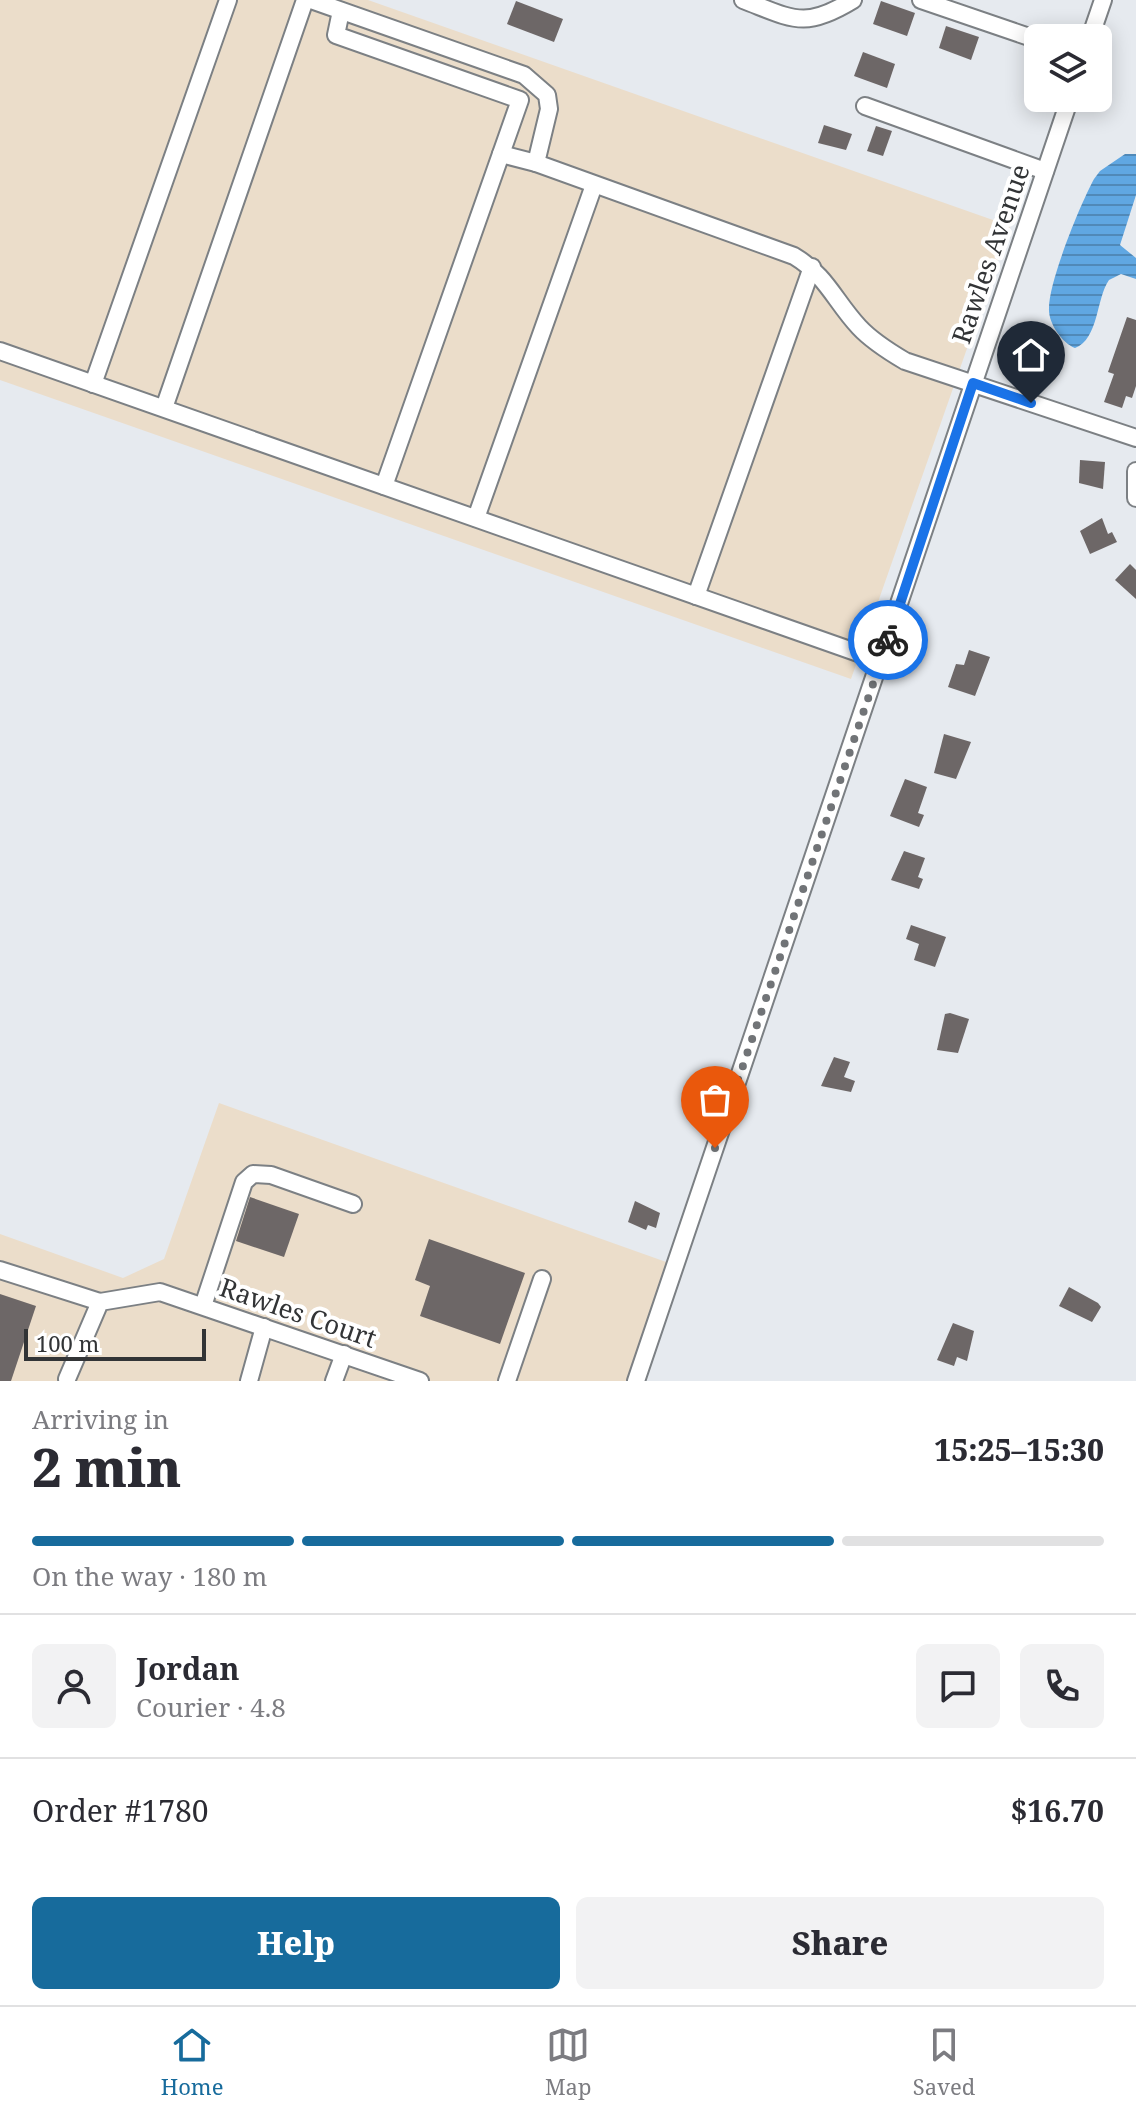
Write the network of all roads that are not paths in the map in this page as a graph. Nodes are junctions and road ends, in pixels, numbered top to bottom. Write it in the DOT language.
graph roads {
  1 [pos="228,0"];
  2 [pos="308,0"];
  3 [pos="743,0"];
  4 [pos="853,0"];
  5 [pos="921,0"];
  6 [pos="1103,0"];
  7 [pos="341,11"];
  8 [pos="1095,24"];
  9 [pos="1024,35"];
  10 [pos="865,106"];
  11 [pos="1065,112"];
  12 [pos="501,154"];
  13 [pos="536,163"];
  14 [pos="1045,171"];
  15 [pos="594,185"];
  16 [pos="812,267"];
  17 [pos="0,351"];
  18 [pos="973,383"];
  19 [pos="93,384"];
  20 [pos="164,408"];
  21 [pos="1136,438"];
  22 [pos="1136,471"];
  23 [pos="384,486"];
  24 [pos="1136,498"];
  25 [pos="476,518"];
  26 [pos="696,596"];
  27 [pos="881,661"];
  28 [pos="353,1204"];
  29 [pos="0,1270"];
  30 [pos="542,1279"];
  31 [pos="100,1302"];
  32 [pos="203,1306"];
  33 [pos="264,1327"];
  34 [pos="344,1354"];
  35 [pos="390,1376"];
  36 [pos="67,1379"];
  37 [pos="249,1381"];
  38 [pos="334,1381"];
  39 [pos="420,1381"];
  40 [pos="507,1381"];
  41 [pos="636,1381"];
  1 -- 19 [label="street"];
  2 -- 7 [label="street"];
  2 -- 20 [label="street"];
  3 -- 4 [label="street"];
  5 -- 9 [label="street"];
  6 -- 8 [label="street"];
  7 -- 12 [label="street"];
  7 -- 13 [label="street"];
  10 -- 14 [label="street"];
  11 -- 14 [label="street, Rawles Avenue"];
  12 -- 13 [label="street"];
  12 -- 23 [label="street"];
  13 -- 15 [label="street"];
  14 -- 18 [label="street, Rawles Avenue"];
  15 -- 16 [label="street"];
  15 -- 25 [label="street"];
  16 -- 18 [label="street"];
  16 -- 26 [label="street"];
  17 -- 19 [label="street"];
  18 -- 21 [label="street"];
  18 -- 27 [label="street, Rawles Avenue"];
  19 -- 20 [label="street"];
  20 -- 23 [label="street"];
  22 -- 24 [label="street"];
  23 -- 25 [label="street"];
  25 -- 26 [label="street"];
  26 -- 27 [label="street"];
  27 -- 41 [label="street, Rawles Avenue"];
  28 -- 32 [label="street"];
  29 -- 31 [label="street"];
  30 -- 40 [label="street"];
  31 -- 32 [label="street, Rawles Court"];
  31 -- 36 [label="street"];
  32 -- 33 [label="street, Rawles Court"];
  33 -- 34 [label="street, Rawles Court"];
  33 -- 37 [label="street"];
  34 -- 35 [label="street, Rawles Court"];
  34 -- 38 [label="street"];
  35 -- 39 [label="street, Rawles Court"];
}
